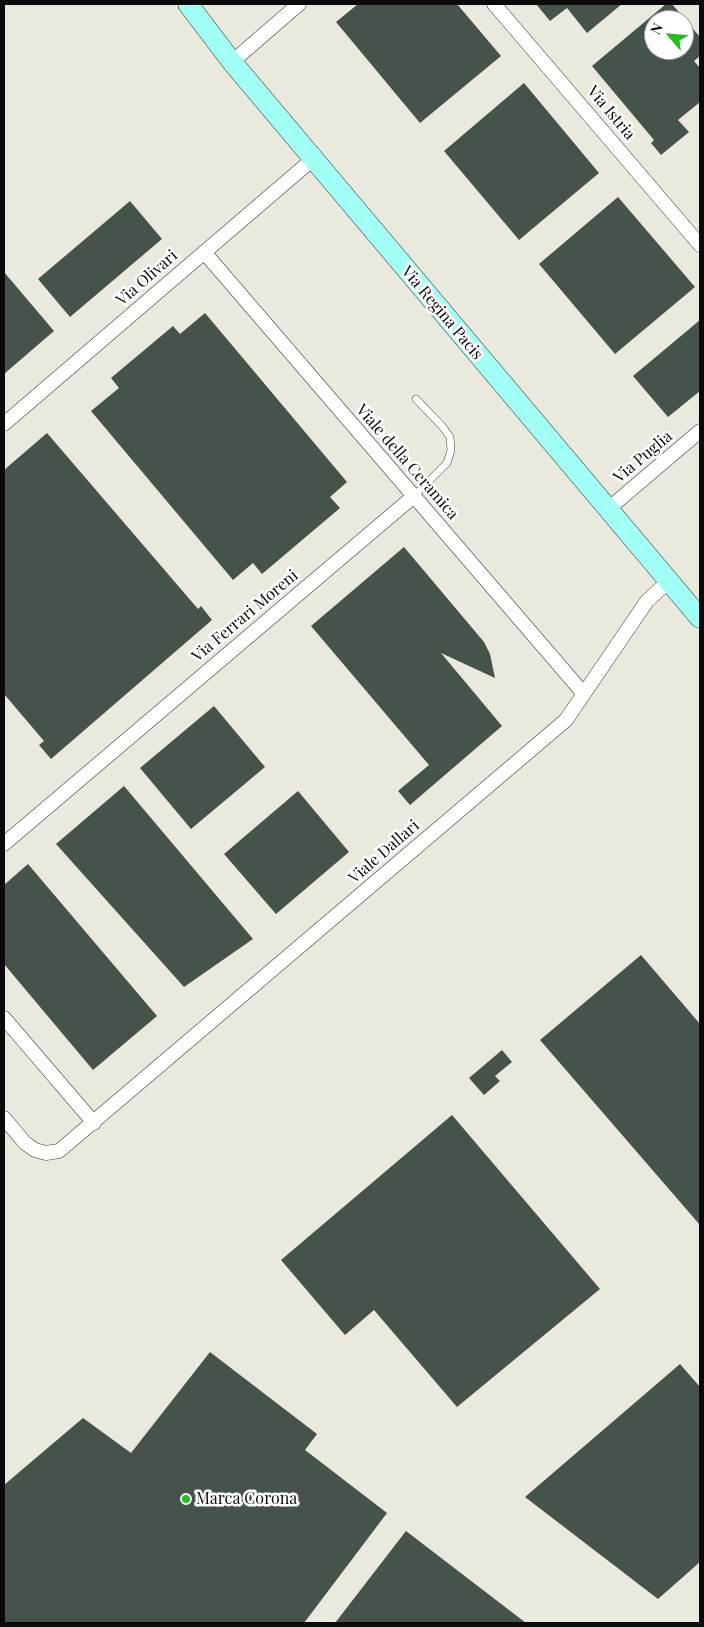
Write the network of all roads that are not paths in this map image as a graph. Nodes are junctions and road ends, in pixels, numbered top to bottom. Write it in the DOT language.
graph roads {
  1 [pos="188,4"];
  2 [pos="299,4"];
  3 [pos="494,4"];
  4 [pos="232,62"];
  5 [pos="313,159"];
  6 [pos="700,245"];
  7 [pos="204,252"];
  8 [pos="416,399"];
  9 [pos="4,424"];
  10 [pos="700,431"];
  11 [pos="414,496"];
  12 [pos="608,510"];
  13 [pos="669,581"];
  14 [pos="700,618"];
  15 [pos="584,694"];
  16 [pos="4,844"];
  17 [pos="4,1018"];
  18 [pos="4,1118"];
  19 [pos="94,1123"];
  1 -- 4 [label="street, Via Regina Pacis"];
  2 -- 4 [label="street"];
  3 -- 6 [label="street, Via Istria"];
  4 -- 5 [label="street, Via Regina Pacis"];
  5 -- 7 [label="street, Via Olivari"];
  5 -- 12 [label="street, Via Regina Pacis"];
  7 -- 9 [label="street, Via Olivari"];
  7 -- 11 [label="street, Viale della Ceramica"];
  8 -- 11 [label="lane, Via Ferrari Moreni"];
  10 -- 12 [label="street, Via Puglia"];
  11 -- 15 [label="street, Viale della Ceramica"];
  11 -- 16 [label="street, Via Ferrari Moreni"];
  12 -- 13 [label="street, Via Regina Pacis"];
  13 -- 14 [label="street, Via Regina Pacis"];
  13 -- 15 [label="street, Viale Dallari"];
  15 -- 19 [label="street, Viale Dallari"];
  17 -- 19 [label="street"];
  18 -- 19 [label="street, Viale Dallari"];
}
